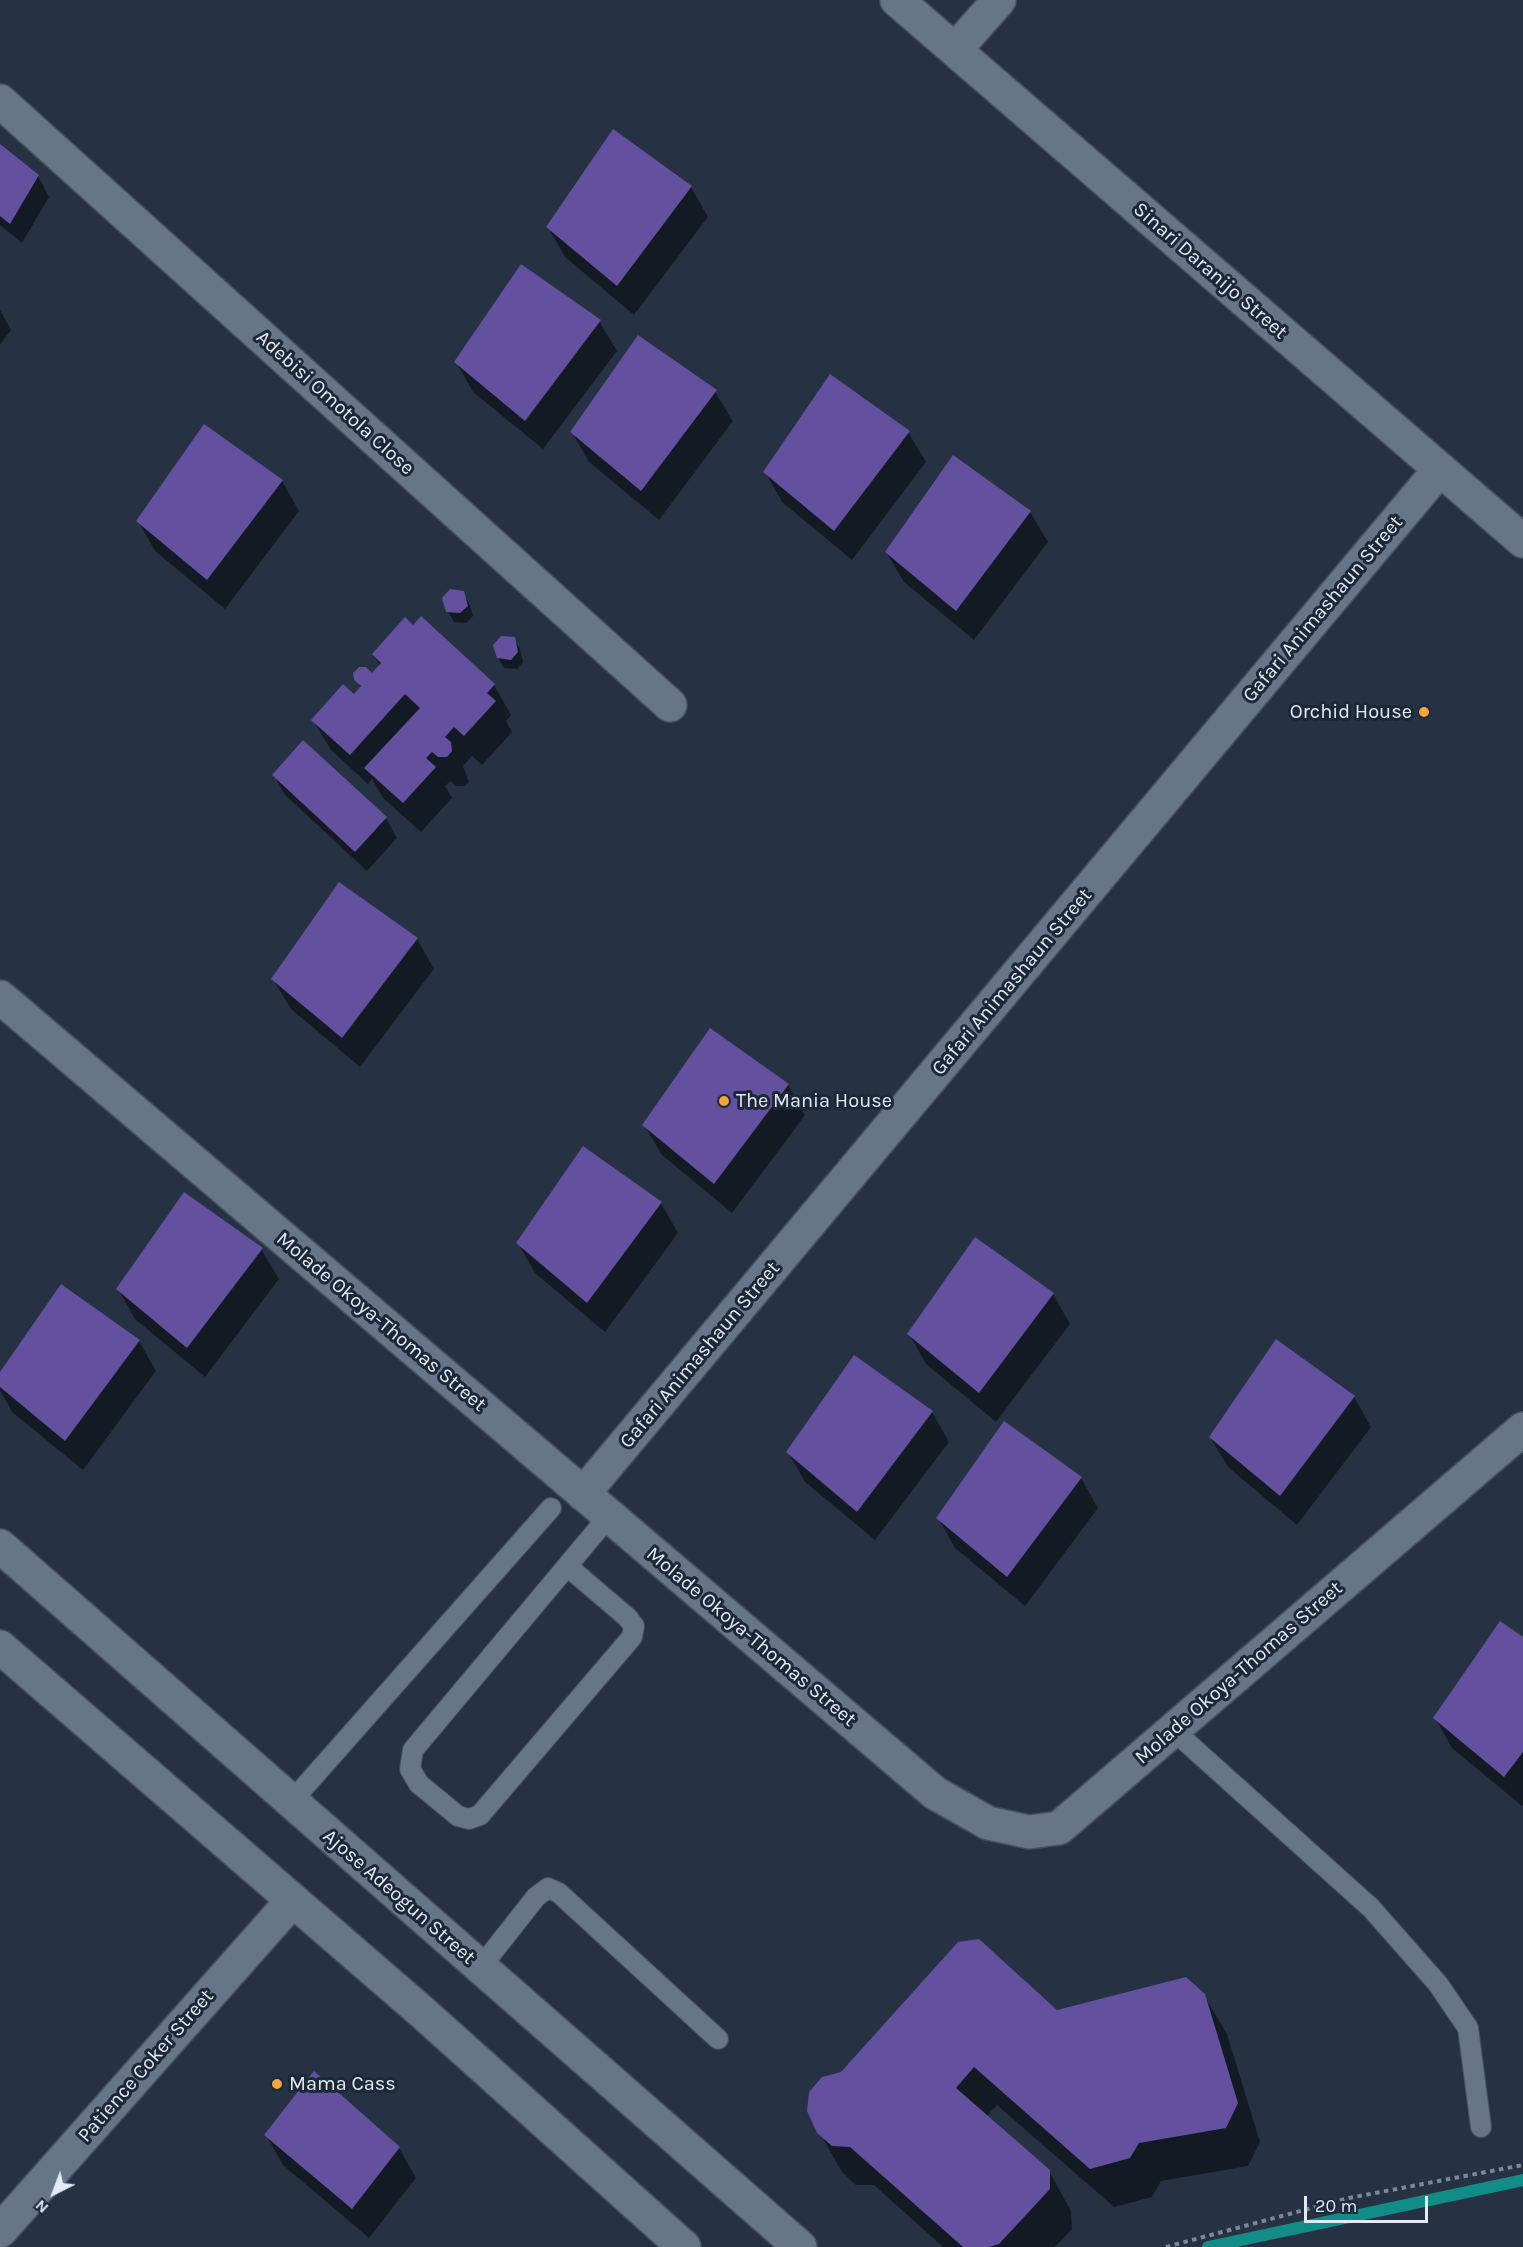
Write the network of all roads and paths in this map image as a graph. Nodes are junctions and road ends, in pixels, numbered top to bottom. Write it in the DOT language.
graph roads {
  1 [pos="897,0"];
  2 [pos="999,0"];
  3 [pos="955,50"];
  4 [pos="0,101"];
  5 [pos="1440,469"];
  6 [pos="1523,541"];
  7 [pos="670,705"];
  8 [pos="0,997"];
  9 [pos="1523,1429"];
  10 [pos="583,1494"];
  11 [pos="551,1508"];
  12 [pos="609,1516"];
  13 [pos="0,1546"];
  14 [pos="567,1566"];
  15 [pos="0,1647"];
  16 [pos="1173,1730"];
  17 [pos="291,1802"];
  18 [pos="292,1900"];
  19 [pos="480,1968"];
  20 [pos="718,2039"];
  21 [pos="1481,2127"];
  22 [pos="1523,2165"];
  23 [pos="0,2231"];
  24 [pos="672,2243"];
  25 [pos="800,2247"];
  26 [pos="1166,2247"];
  1 -- 3 [label="street, Sinari Daranijo Street"];
  2 -- 3 [label="street"];
  3 -- 5 [label="street, Sinari Daranijo Street"];
  4 -- 7 [label="street, Adebisi Omotola Close"];
  5 -- 6 [label="street, Sinari Daranijo Street"];
  5 -- 10 [label="street, Gafari Animashaun Street"];
  8 -- 10 [label="street, Molade Okoya-Thomas Street"];
  9 -- 16 [label="street, Molade Okoya-Thomas Street"];
  10 -- 12 [label="street, Molade Okoya-Thomas Street"];
  11 -- 17 [label="lane"];
  12 -- 14 [label="lane"];
  12 -- 16 [label="street, Molade Okoya-Thomas Street"];
  13 -- 17 [label="street, Ajose Adeogun Street"];
  14 -- 14 [label="lane"];
  15 -- 18 [label="street"];
  16 -- 21 [label="lane"];
  17 -- 19 [label="street, Ajose Adeogun Street"];
  18 -- 23 [label="street, Patience Coker Street"];
  18 -- 24 [label="street"];
  19 -- 20 [label="lane"];
  19 -- 25 [label="street, Ajose Adeogun Street"];
  22 -- 26 [label="path"];
}
